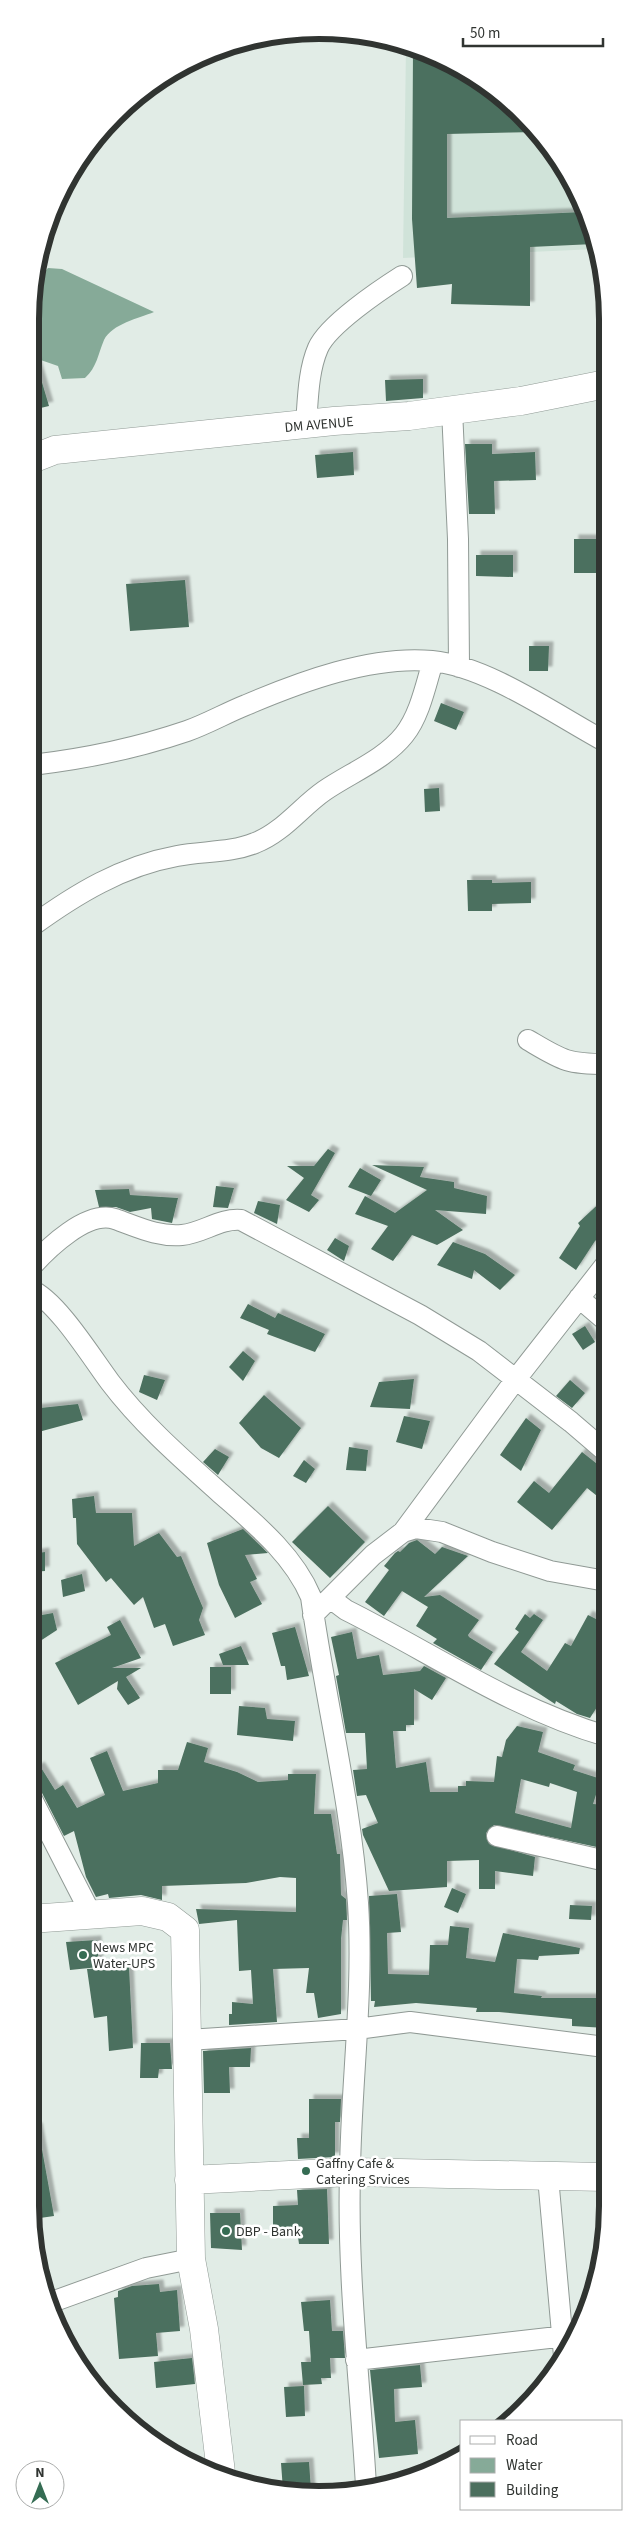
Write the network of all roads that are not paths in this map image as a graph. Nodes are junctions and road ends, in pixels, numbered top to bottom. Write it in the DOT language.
graph roads {
  1 [pos="402,276"];
  2 [pos="599,385"];
  3 [pos="452,410"];
  4 [pos="306,424"];
  5 [pos="39,456"];
  6 [pos="433,661"];
  7 [pos="459,667"];
  8 [pos="599,738"];
  9 [pos="39,764"];
  10 [pos="39,921"];
  11 [pos="528,1040"];
  12 [pos="599,1064"];
  13 [pos="39,1260"];
  14 [pos="599,1273"];
  15 [pos="39,1296"];
  16 [pos="579,1298"];
  17 [pos="599,1314"];
  18 [pos="516,1379"];
  19 [pos="599,1446"];
  20 [pos="403,1532"];
  21 [pos="599,1580"];
  22 [pos="330,1598"];
  23 [pos="313,1615"];
  24 [pos="599,1734"];
  25 [pos="39,1815"];
  26 [pos="497,1836"];
  27 [pos="599,1859"];
  28 [pos="92,1916"];
  29 [pos="39,1919"];
  30 [pos="357,2029"];
  31 [pos="188,2040"];
  32 [pos="599,2045"];
  33 [pos="350,2172"];
  34 [pos="548,2177"];
  35 [pos="599,2177"];
  36 [pos="189,2180"];
  37 [pos="191,2259"];
  38 [pos="56,2301"];
  39 [pos="569,2333"];
  40 [pos="567,2336"];
  41 [pos="356,2360"];
  42 [pos="220,2468"];
  43 [pos="366,2482"];
  1 -- 4 [label="street"];
  2 -- 3 [label="street, DM AVENUE"];
  3 -- 4 [label="street, DM AVENUE"];
  3 -- 7 [label="street"];
  4 -- 5 [label="street, DM AVENUE"];
  6 -- 7 [label="street"];
  6 -- 9 [label="street"];
  6 -- 10 [label="street"];
  7 -- 8 [label="street"];
  11 -- 12 [label="street"];
  13 -- 18 [label="street"];
  14 -- 16 [label="street"];
  15 -- 23 [label="street"];
  16 -- 17 [label="street"];
  16 -- 18 [label="street"];
  18 -- 19 [label="street"];
  18 -- 20 [label="street"];
  20 -- 21 [label="street"];
  20 -- 22 [label="street"];
  22 -- 23 [label="street"];
  22 -- 24 [label="street"];
  23 -- 30 [label="street"];
  25 -- 28 [label="street"];
  26 -- 27 [label="street"];
  28 -- 29 [label="street"];
  28 -- 31 [label="street"];
  30 -- 31 [label="street"];
  30 -- 32 [label="street"];
  30 -- 33 [label="street"];
  31 -- 36 [label="street"];
  33 -- 34 [label="street"];
  33 -- 36 [label="street"];
  33 -- 41 [label="street"];
  34 -- 35 [label="street"];
  34 -- 39 [label="street"];
  36 -- 37 [label="street"];
  37 -- 38 [label="street"];
  37 -- 42 [label="street"];
  40 -- 41 [label="street"];
  41 -- 43 [label="street"];
}
